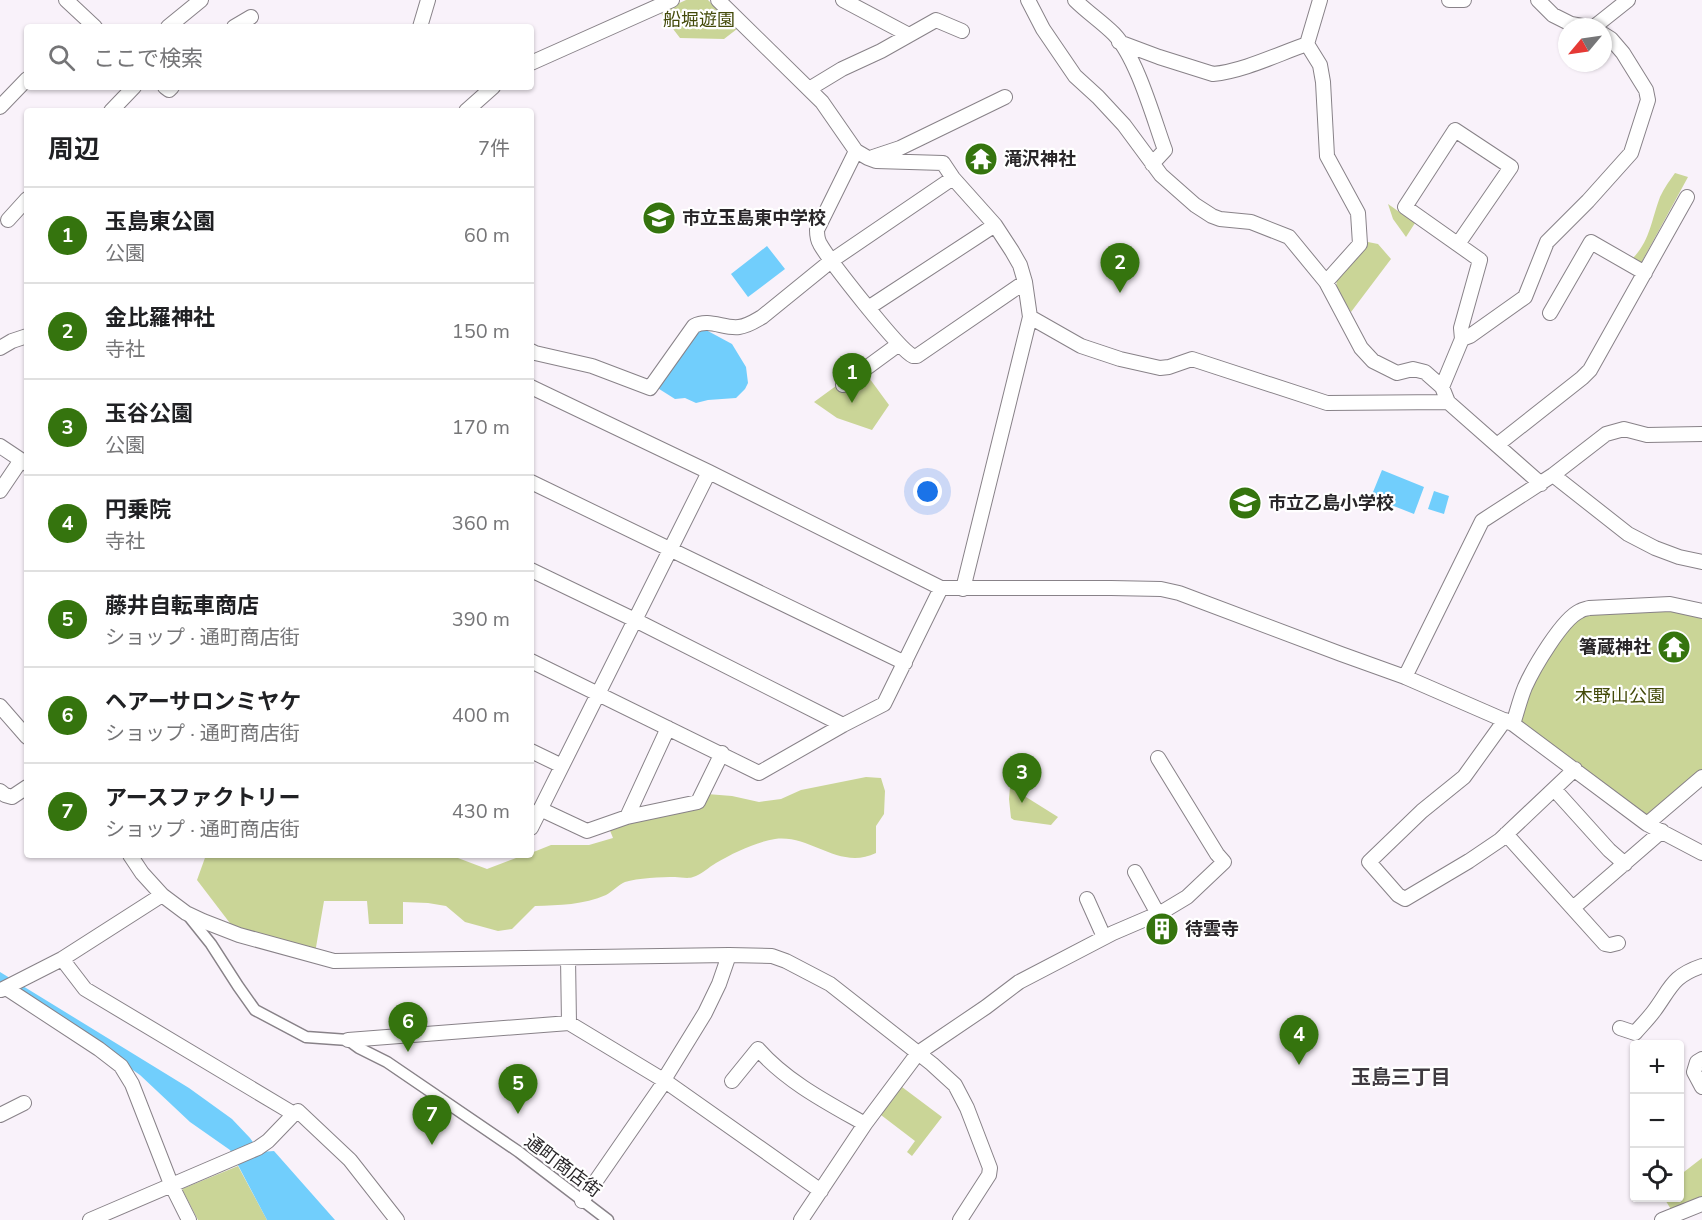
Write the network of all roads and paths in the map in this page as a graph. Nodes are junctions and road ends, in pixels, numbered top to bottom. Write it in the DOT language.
graph roads {
  1 [pos="201,0"];
  2 [pos="428,0"];
  3 [pos="672,0"];
  4 [pos="718,0"];
  5 [pos="843,0"];
  6 [pos="1028,0"];
  7 [pos="1075,0"];
  8 [pos="1320,0"];
  9 [pos="1449,0"];
  10 [pos="1464,0"];
  11 [pos="1538,0"];
  12 [pos="1630,0"];
  13 [pos="1638,0"];
  14 [pos="68,1"];
  15 [pos="251,17"];
  16 [pos="1559,18"];
  17 [pos="1606,18"];
  18 [pos="86,24"];
  19 [pos="172,24"];
  20 [pos="239,24"];
  21 [pos="421,24"];
  22 [pos="962,31"];
  23 [pos="909,35"];
  24 [pos="1612,40"];
  25 [pos="1119,42"];
  26 [pos="1307,44"];
  27 [pos="534,62"];
  28 [pos="24,82"];
  29 [pos="808,89"];
  30 [pos="131,90"];
  31 [pos="489,90"];
  32 [pos="1005,98"];
  33 [pos="0,107"];
  34 [pos="114,108"];
  35 [pos="469,108"];
  36 [pos="862,155"];
  37 [pos="1152,164"];
  38 [pos="953,178"];
  39 [pos="1687,197"];
  40 [pos="24,203"];
  41 [pos="8,220"];
  42 [pos="995,225"];
  43 [pos="1458,244"];
  44 [pos="831,261"];
  45 [pos="1645,273"];
  46 [pos="1025,282"];
  47 [pos="1326,282"];
  48 [pos="868,308"];
  49 [pos="1550,313"];
  50 [pos="1030,316"];
  51 [pos="24,337"];
  52 [pos="1462,339"];
  53 [pos="900,344"];
  54 [pos="0,348"];
  55 [pos="534,352"];
  56 [pos="843,385"];
  57 [pos="1443,387"];
  58 [pos="534,388"];
  59 [pos="1448,402"];
  60 [pos="1702,434"];
  61 [pos="1497,445"];
  62 [pos="0,446"];
  63 [pos="24,462"];
  64 [pos="708,472"];
  65 [pos="1547,479"];
  66 [pos="534,483"];
  67 [pos="0,491"];
  68 [pos="670,548"];
  69 [pos="1702,561"];
  70 [pos="534,571"];
  71 [pos="941,588"];
  72 [pos="963,589"];
  73 [pos="1702,610"];
  74 [pos="635,620"];
  75 [pos="534,663"];
  76 [pos="905,663"];
  77 [pos="1405,677"];
  78 [pos="598,695"];
  79 [pos="0,706"];
  80 [pos="1509,722"];
  81 [pos="843,725"];
  82 [pos="668,728"];
  83 [pos="24,734"];
  84 [pos="534,752"];
  85 [pos="722,753"];
  86 [pos="1158,758"];
  87 [pos="562,766"];
  88 [pos="1575,769"];
  89 [pos="1702,777"];
  90 [pos="24,789"];
  91 [pos="1554,789"];
  92 [pos="0,791"];
  93 [pos="540,810"];
  94 [pos="627,817"];
  95 [pos="534,822"];
  96 [pos="1647,824"];
  97 [pos="1662,831"];
  98 [pos="1506,834"];
  99 [pos="1702,853"];
  100 [pos="132,858"];
  101 [pos="1625,864"];
  102 [pos="1135,872"];
  103 [pos="162,895"];
  104 [pos="1087,898"];
  105 [pos="1573,908"];
  106 [pos="186,913"];
  107 [pos="1158,914"];
  108 [pos="1104,937"];
  109 [pos="1618,943"];
  110 [pos="729,955"];
  111 [pos="568,958"];
  112 [pos="62,959"];
  113 [pos="1702,966"];
  114 [pos="3,989"];
  115 [pos="569,1023"];
  116 [pos="1620,1028"];
  117 [pos="348,1040"];
  118 [pos="918,1053"];
  119 [pos="1702,1059"];
  120 [pos="664,1081"];
  121 [pos="732,1082"];
  122 [pos="1702,1087"];
  123 [pos="24,1103"];
  124 [pos="298,1111"];
  125 [pos="0,1115"];
  126 [pos="866,1124"];
  127 [pos="171,1184"];
  128 [pos="821,1191"];
  129 [pos="582,1201"];
  130 [pos="1702,1204"];
  131 [pos="90,1220"];
  132 [pos="189,1220"];
  133 [pos="397,1220"];
  134 [pos="608,1220"];
  135 [pos="801,1220"];
  136 [pos="960,1220"];
  137 [pos="1662,1220"];
  1 -- 19 [label="street"];
  2 -- 21 [label="street"];
  3 -- 27 [label="street"];
  4 -- 29 [label="street"];
  5 -- 23 [label="street"];
  6 -- 37 [label="street"];
  7 -- 25 [label="street"];
  8 -- 26 [label="street"];
  9 -- 10 [label="street"];
  11 -- 16 [label="street"];
  12 -- 13 [label="street"];
  12 -- 17 [label="street"];
  14 -- 18 [label="street"];
  15 -- 20 [label="street"];
  22 -- 23 [label="street"];
  23 -- 29 [label="street"];
  24 -- 52 [label="street"];
  25 -- 26 [label="street"];
  25 -- 37 [label="street"];
  26 -- 47 [label="street"];
  28 -- 33 [label="street"];
  29 -- 36 [label="street"];
  30 -- 34 [label="street"];
  31 -- 35 [label="street"];
  32 -- 36 [label="street"];
  36 -- 38 [label="street"];
  36 -- 44 [label="street"];
  37 -- 47 [label="street"];
  38 -- 42 [label="street"];
  38 -- 44 [label="street"];
  39 -- 45 [label="street"];
  40 -- 41 [label="street"];
  42 -- 46 [label="street"];
  42 -- 48 [label="street"];
  43 -- 43 [label="street"];
  43 -- 52 [label="street"];
  44 -- 48 [label="street"];
  44 -- 55 [label="street"];
  45 -- 49 [label="street"];
  45 -- 61 [label="street"];
  46 -- 50 [label="street"];
  46 -- 53 [label="street"];
  47 -- 57 [label="street"];
  48 -- 53 [label="street"];
  50 -- 59 [label="street"];
  50 -- 72 [label="street"];
  51 -- 54 [label="street"];
  52 -- 57 [label="street"];
  53 -- 56 [label="street"];
  57 -- 59 [label="street"];
  58 -- 64 [label="street"];
  59 -- 61 [label="street"];
  60 -- 65 [label="street"];
  61 -- 65 [label="street"];
  62 -- 63 [label="street"];
  63 -- 67 [label="street"];
  64 -- 68 [label="street"];
  64 -- 71 [label="street"];
  65 -- 69 [label="street"];
  65 -- 77 [label="street"];
  66 -- 68 [label="street"];
  68 -- 74 [label="street"];
  68 -- 76 [label="street"];
  70 -- 74 [label="street"];
  71 -- 72 [label="street"];
  71 -- 76 [label="street"];
  72 -- 77 [label="street"];
  73 -- 80 [label="street"];
  74 -- 78 [label="street"];
  74 -- 81 [label="street"];
  75 -- 78 [label="street"];
  76 -- 81 [label="street"];
  77 -- 80 [label="street"];
  78 -- 82 [label="street"];
  78 -- 87 [label="street"];
  79 -- 83 [label="street"];
  80 -- 88 [label="street"];
  80 -- 98 [label="street"];
  81 -- 85 [label="street"];
  82 -- 85 [label="street"];
  82 -- 94 [label="street"];
  84 -- 87 [label="street"];
  85 -- 94 [label="street"];
  86 -- 107 [label="street"];
  87 -- 93 [label="street"];
  88 -- 91 [label="street"];
  88 -- 96 [label="street"];
  89 -- 96 [label="street"];
  90 -- 92 [label="street"];
  91 -- 98 [label="street"];
  91 -- 101 [label="street"];
  93 -- 94 [label="street"];
  93 -- 95 [label="street"];
  96 -- 97 [label="street"];
  97 -- 99 [label="street"];
  97 -- 101 [label="street"];
  98 -- 105 [label="street"];
  100 -- 103 [label="street"];
  101 -- 105 [label="street"];
  102 -- 107 [label="street"];
  103 -- 106 [label="street"];
  103 -- 112 [label="street"];
  104 -- 108 [label="street"];
  105 -- 109 [label="street"];
  106 -- 111 [label="street"];
  106 -- 117 [label="street"];
  107 -- 108 [label="street"];
  108 -- 118 [label="street"];
  110 -- 111 [label="street"];
  110 -- 118 [label="street"];
  110 -- 120 [label="street"];
  111 -- 115 [label="street"];
  112 -- 114 [label="street"];
  112 -- 127 [label="street"];
  113 -- 116 [label="street"];
  114 -- 127 [label="street"];
  115 -- 117 [label="street"];
  115 -- 120 [label="street"];
  117 -- 129 [label="street, 通町商店街"];
  118 -- 126 [label="street"];
  118 -- 136 [label="street"];
  119 -- 122 [label="street"];
  120 -- 128 [label="street"];
  120 -- 129 [label="street"];
  121 -- 126 [label="street"];
  123 -- 125 [label="street"];
  124 -- 133 [label="street"];
  126 -- 128 [label="street"];
  127 -- 131 [label="street"];
  127 -- 132 [label="street"];
  128 -- 135 [label="street"];
  129 -- 134 [label="street, 通町商店街"];
  130 -- 137 [label="street"];
}
